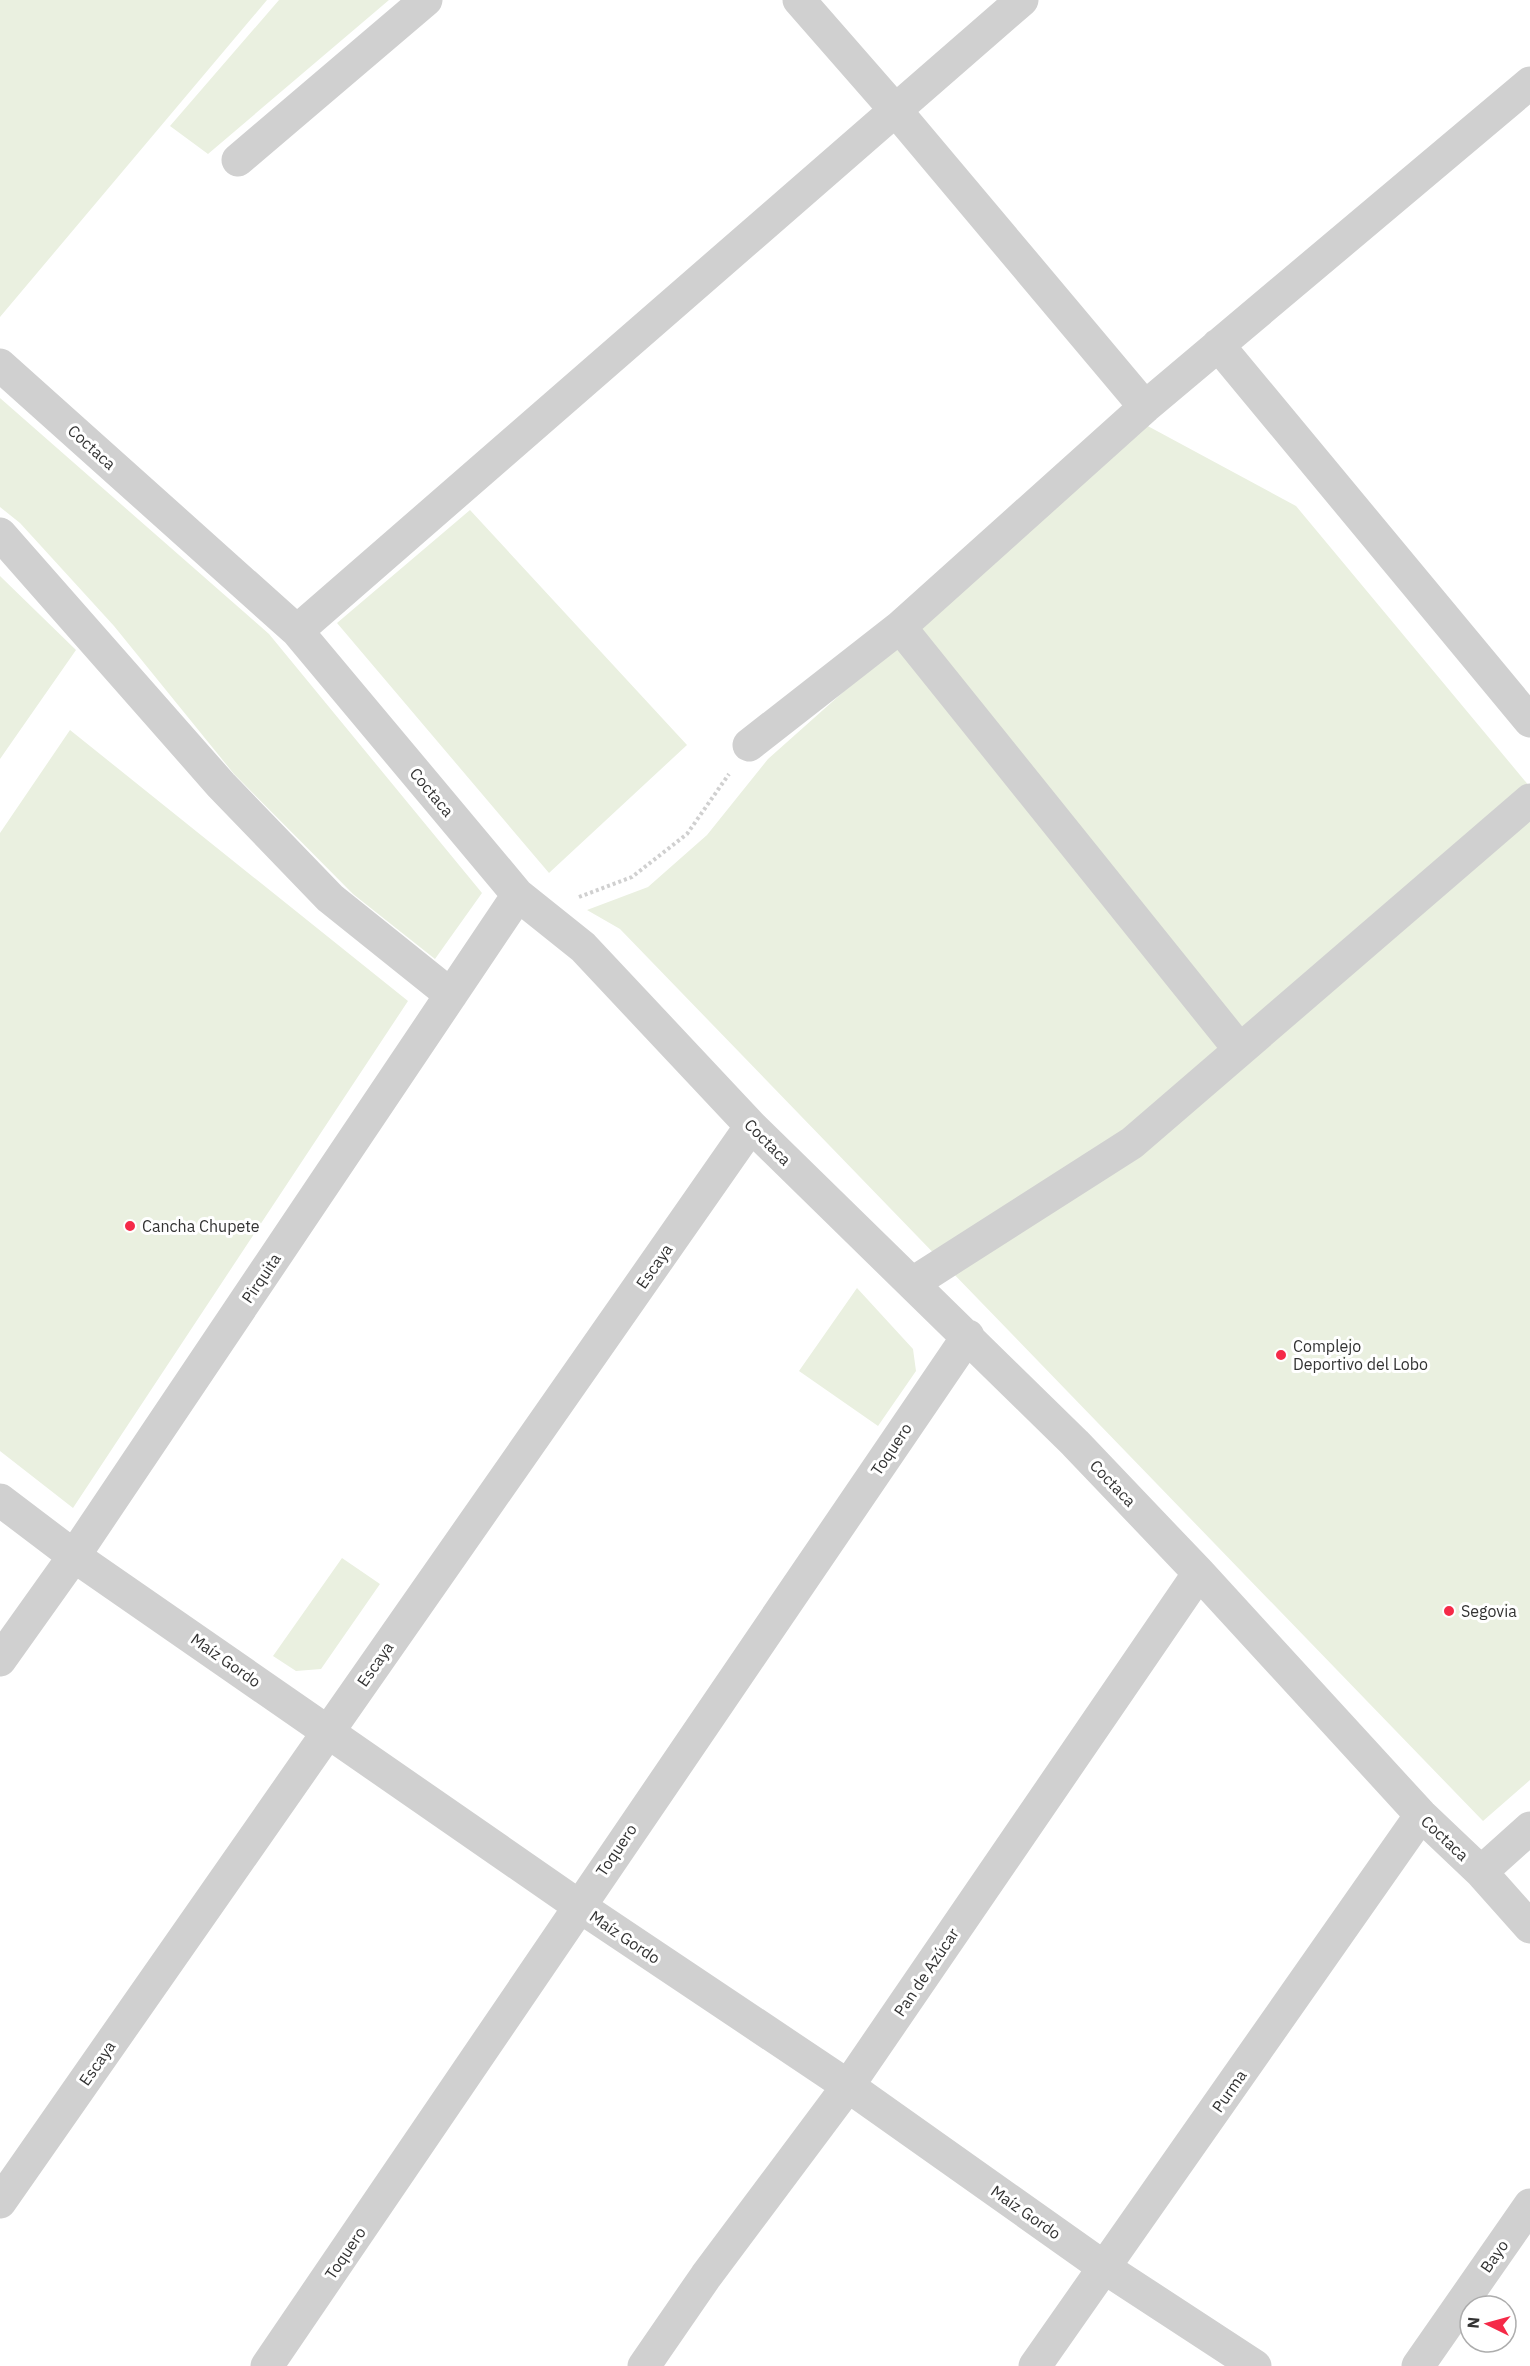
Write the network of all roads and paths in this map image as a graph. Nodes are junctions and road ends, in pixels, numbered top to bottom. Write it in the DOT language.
graph roads {
  1 [pos="426,0"];
  2 [pos="799,0"];
  3 [pos="1022,0"];
  4 [pos="1529,86"];
  5 [pos="897,112"];
  6 [pos="238,160"];
  7 [pos="1218,345"];
  8 [pos="0,365"];
  9 [pos="1145,407"];
  10 [pos="0,534"];
  11 [pos="900,627"];
  12 [pos="297,631"];
  13 [pos="1530,721"];
  14 [pos="749,745"];
  15 [pos="1530,800"];
  16 [pos="529,903"];
  17 [pos="451,995"];
  18 [pos="1240,1050"];
  19 [pos="751,1126"];
  20 [pos="913,1283"];
  21 [pos="968,1336"];
  22 [pos="0,1500"];
  23 [pos="75,1556"];
  24 [pos="1199,1573"];
  25 [pos="0,1660"];
  26 [pos="328,1731"];
  27 [pos="1421,1815"];
  28 [pos="1530,1828"];
  29 [pos="1481,1872"];
  30 [pos="579,1905"];
  31 [pos="1530,1927"];
  32 [pos="848,2086"];
  33 [pos="0,2202"];
  34 [pos="1530,2205"];
  35 [pos="1105,2268"];
  36 [pos="267,2366"];
  37 [pos="644,2366"];
  38 [pos="1035,2366"];
  39 [pos="1255,2366"];
  40 [pos="1418,2366"];
  1 -- 6 [label="street"];
  2 -- 5 [label="street"];
  3 -- 5 [label="street"];
  4 -- 7 [label="street"];
  5 -- 9 [label="street"];
  5 -- 12 [label="street"];
  7 -- 9 [label="street"];
  7 -- 13 [label="street"];
  8 -- 12 [label="street, Coctaca"];
  9 -- 11 [label="street"];
  10 -- 17 [label="street"];
  11 -- 14 [label="street"];
  11 -- 18 [label="street"];
  12 -- 16 [label="street, Coctaca"];
  14 -- 16 [label="path"];
  15 -- 18 [label="street"];
  16 -- 17 [label="street, Pirquita"];
  16 -- 19 [label="street, Coctaca"];
  17 -- 23 [label="street, Pirquita"];
  18 -- 20 [label="street"];
  19 -- 20 [label="street, Coctaca"];
  19 -- 26 [label="street, Escaya"];
  20 -- 21 [label="street, Coctaca"];
  21 -- 24 [label="street, Coctaca"];
  21 -- 30 [label="street, Toquero"];
  22 -- 23 [label="street, Maíz Gordo"];
  23 -- 25 [label="street, Pirquita"];
  23 -- 26 [label="street, Maíz Gordo"];
  24 -- 27 [label="street, Coctaca"];
  24 -- 32 [label="street, Pan de Azúcar"];
  26 -- 30 [label="street, Maíz Gordo"];
  26 -- 33 [label="street, Escaya"];
  27 -- 29 [label="street, Coctaca"];
  27 -- 35 [label="street, Purma"];
  28 -- 29 [label="street"];
  29 -- 31 [label="street, Coctaca"];
  30 -- 32 [label="street, Maíz Gordo"];
  30 -- 36 [label="street, Toquero"];
  32 -- 35 [label="street, Maíz Gordo"];
  32 -- 37 [label="street, Pan de Azúcar"];
  34 -- 40 [label="street, Bayo"];
  35 -- 38 [label="street, Purma"];
  35 -- 39 [label="street, Maíz Gordo"];
}
